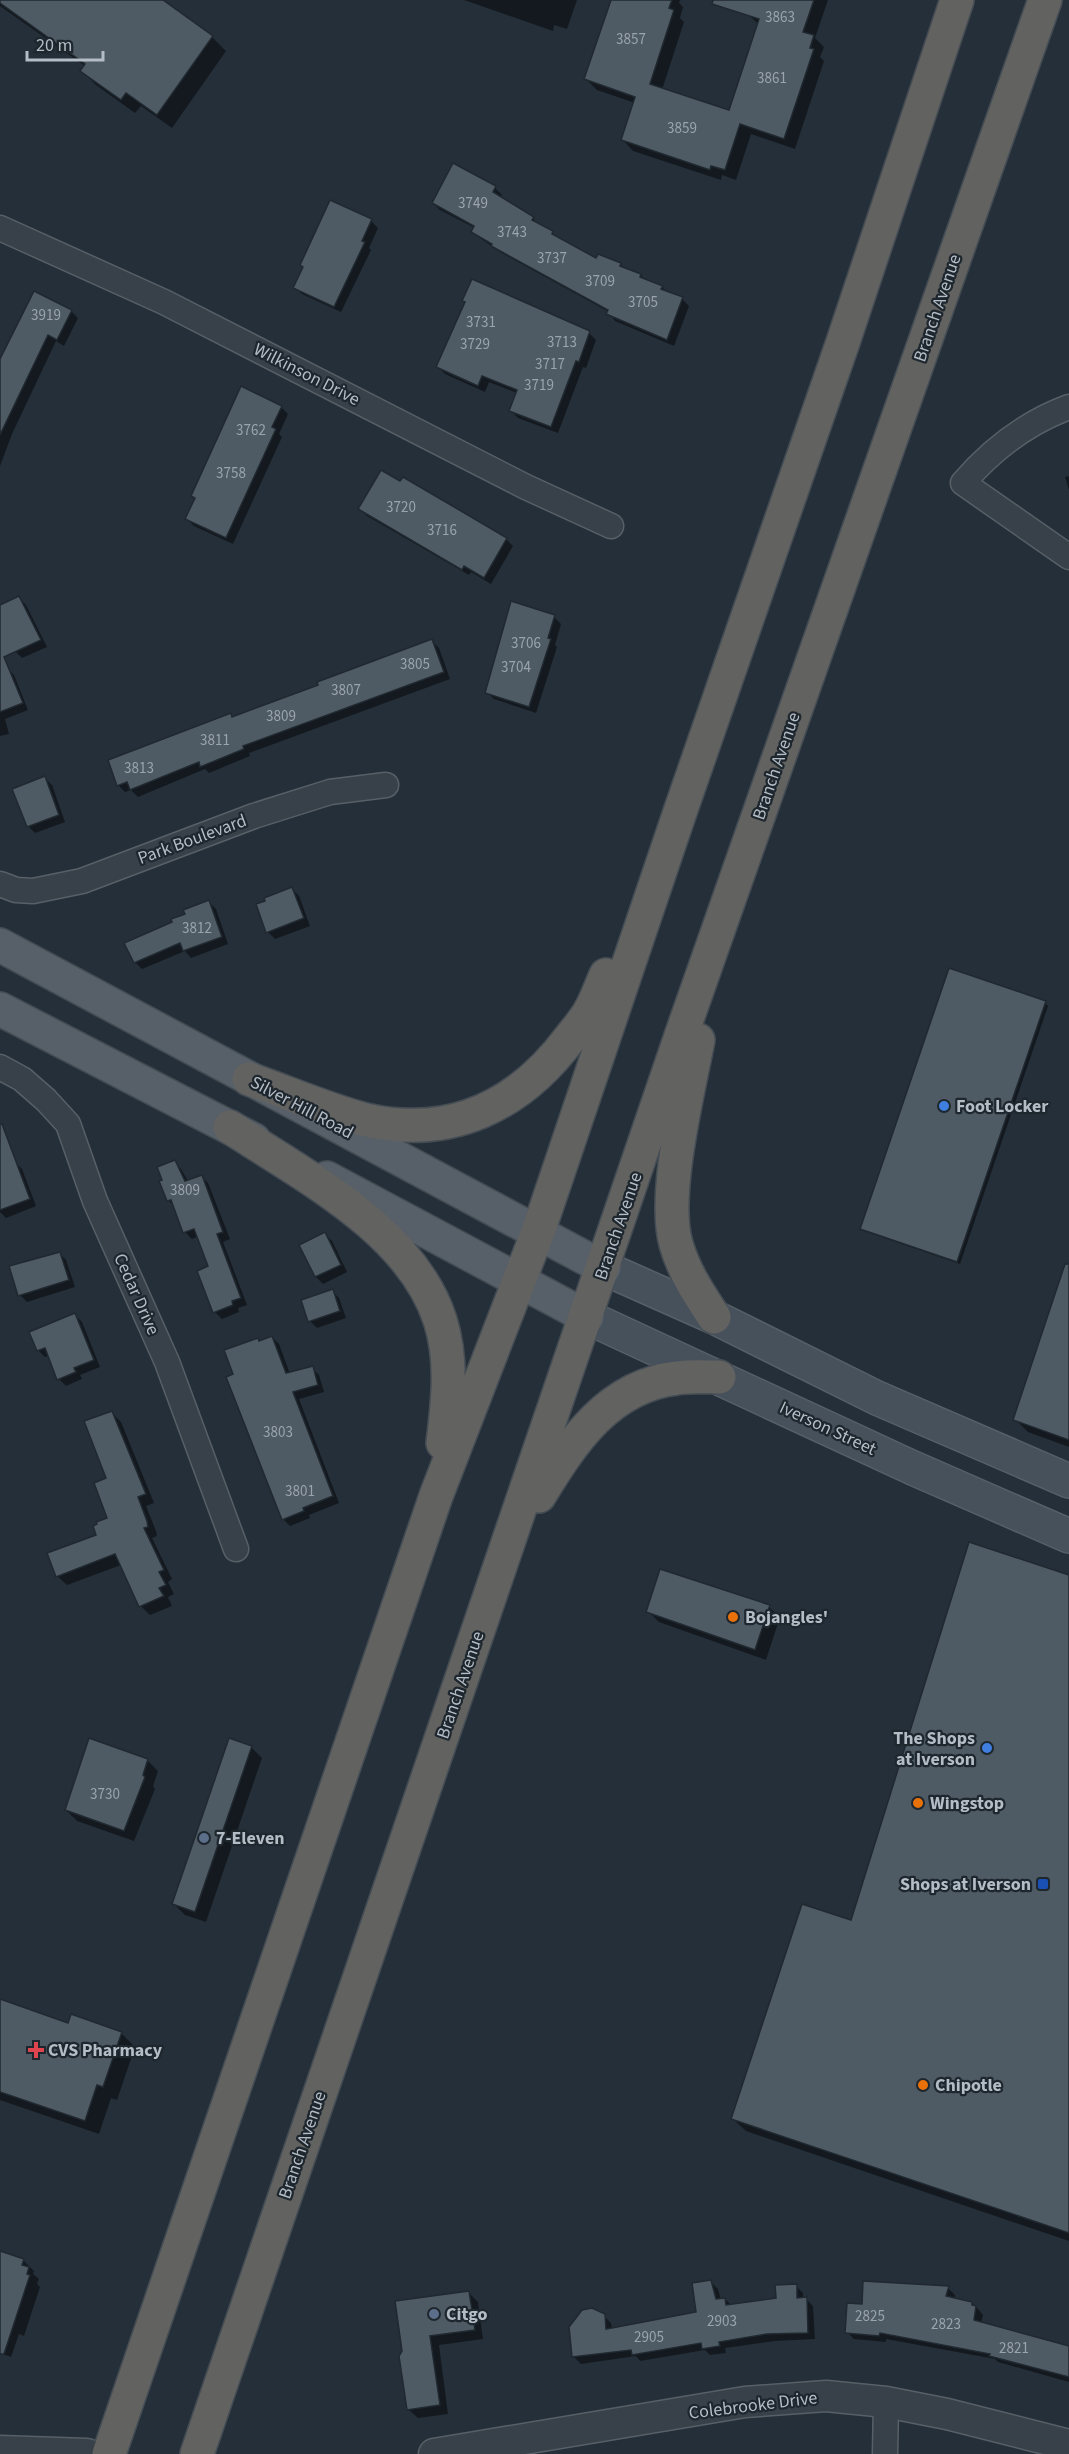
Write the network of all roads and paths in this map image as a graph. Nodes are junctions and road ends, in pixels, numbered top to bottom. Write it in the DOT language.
graph roads {
  1 [pos="957,0"];
  2 [pos="1046,0"];
  3 [pos="0,228"];
  4 [pos="1069,407"];
  5 [pos="611,526"];
  6 [pos="1069,557"];
  7 [pos="386,784"];
  8 [pos="680,812"];
  9 [pos="0,884"];
  10 [pos="718,932"];
  11 [pos="0,945"];
  12 [pos="0,1009"];
  13 [pos="0,1067"];
  14 [pos="249,1079"];
  15 [pos="230,1127"];
  16 [pos="538,1232"];
  17 [pos="604,1268"];
  18 [pos="518,1281"];
  19 [pos="587,1317"];
  20 [pos="714,1317"];
  21 [pos="719,1377"];
  22 [pos="1069,1481"];
  23 [pos="436,1497"];
  24 [pos="1069,1536"];
  25 [pos="236,1549"];
  26 [pos="507,1549"];
  27 [pos="886,2402"];
  28 [pos="1069,2445"];
  29 [pos="0,2451"];
  30 [pos="87,2454"];
  31 [pos="110,2454"];
  32 [pos="197,2454"];
  33 [pos="434,2454"];
  34 [pos="885,2454"];
  1 -- 8 [label="highway"];
  2 -- 10 [label="highway, Branch Avenue"];
  3 -- 5 [label="street, Wilkinson Drive"];
  4 -- 6 [label="street"];
  7 -- 9 [label="street, Park Boulevard"];
  8 -- 14 [label="highway"];
  8 -- 16 [label="highway"];
  10 -- 17 [label="highway, Branch Avenue"];
  10 -- 20 [label="highway"];
  11 -- 14 [label="main road, Silver Hill Road"];
  12 -- 15 [label="main road"];
  13 -- 25 [label="street, Cedar Drive"];
  14 -- 16 [label="main road, Silver Hill Road"];
  15 -- 18 [label="main road"];
  15 -- 23 [label="highway"];
  16 -- 17 [label="main road, Silver Hill Road"];
  16 -- 18 [label="highway"];
  17 -- 19 [label="highway, Branch Avenue"];
  17 -- 20 [label="main road"];
  18 -- 19 [label="main road"];
  18 -- 23 [label="highway"];
  19 -- 21 [label="main road, Iverson Street"];
  19 -- 26 [label="highway, Branch Avenue"];
  20 -- 22 [label="main road"];
  21 -- 24 [label="main road, Iverson Street"];
  21 -- 26 [label="highway"];
  23 -- 31 [label="highway"];
  26 -- 32 [label="highway, Branch Avenue"];
  27 -- 28 [label="street, Colebrooke Drive"];
  27 -- 33 [label="street, Colebrooke Drive"];
  27 -- 34 [label="street"];
  29 -- 30 [label="street"];
}
